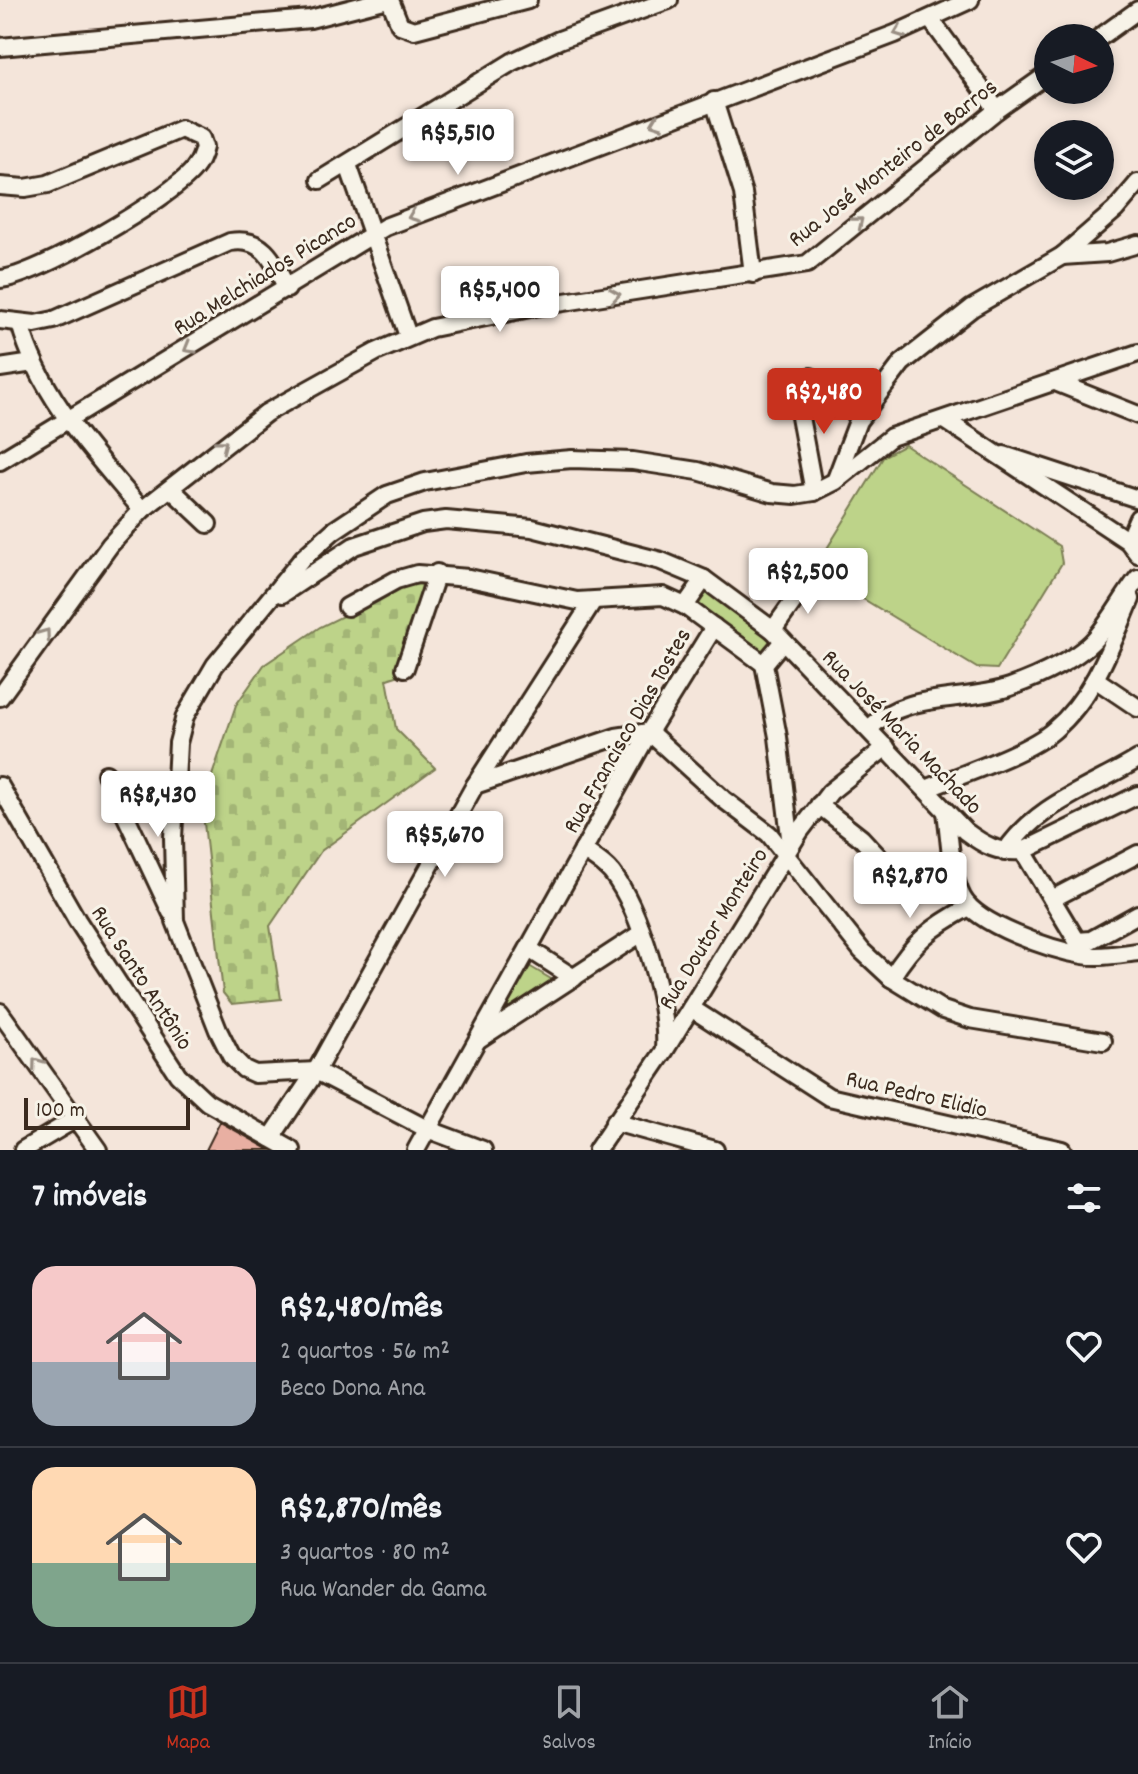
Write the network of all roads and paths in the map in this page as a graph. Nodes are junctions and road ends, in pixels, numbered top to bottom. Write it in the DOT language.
graph roads {
  1 [pos="384,0"];
  2 [pos="390,0"];
  3 [pos="528,0"];
  4 [pos="669,0"];
  5 [pos="970,0"];
  6 [pos="1138,10"];
  7 [pos="931,20"];
  8 [pos="1114,27"];
  9 [pos="0,47"];
  10 [pos="1034,84"];
  11 [pos="714,101"];
  12 [pos="997,110"];
  13 [pos="348,165"];
  14 [pos="320,180"];
  15 [pos="1138,183"];
  16 [pos="0,186"];
  17 [pos="370,235"];
  18 [pos="1138,244"];
  19 [pos="1062,256"];
  20 [pos="753,274"];
  21 [pos="0,279"];
  22 [pos="287,289"];
  23 [pos="0,320"];
  24 [pos="20,323"];
  25 [pos="408,336"];
  26 [pos="1138,353"];
  27 [pos="33,363"];
  28 [pos="0,368"];
  29 [pos="811,377"];
  30 [pos="1058,383"];
  31 [pos="1135,411"];
  32 [pos="68,418"];
  33 [pos="945,420"];
  34 [pos="987,450"];
  35 [pos="0,461"];
  36 [pos="836,481"];
  37 [pos="171,489"];
  38 [pos="814,492"];
  39 [pos="1138,499"];
  40 [pos="142,510"];
  41 [pos="1138,518"];
  42 [pos="208,524"];
  43 [pos="1133,548"];
  44 [pos="437,573"];
  45 [pos="810,578"];
  46 [pos="704,579"];
  47 [pos="1138,580"];
  48 [pos="593,601"];
  49 [pos="268,604"];
  50 [pos="685,606"];
  51 [pos="347,607"];
  52 [pos="714,627"];
  53 [pos="778,636"];
  54 [pos="764,664"];
  55 [pos="405,668"];
  56 [pos="1095,679"];
  57 [pos="0,697"];
  58 [pos="1136,702"];
  59 [pos="870,728"];
  60 [pos="649,732"];
  61 [pos="886,747"];
  62 [pos="1138,759"];
  63 [pos="106,774"];
  64 [pos="475,785"];
  65 [pos="0,786"];
  66 [pos="926,789"];
  67 [pos="1138,795"];
  68 [pos="819,805"];
  69 [pos="946,812"];
  70 [pos="788,849"];
  71 [pos="583,850"];
  72 [pos="1023,851"];
  73 [pos="1001,852"];
  74 [pos="1138,854"];
  75 [pos="887,866"];
  76 [pos="1052,899"];
  77 [pos="969,907"];
  78 [pos="1138,914"];
  79 [pos="175,921"];
  80 [pos="640,934"];
  81 [pos="529,949"];
  82 [pos="1138,952"];
  83 [pos="574,978"];
  84 [pos="891,978"];
  85 [pos="691,1008"];
  86 [pos="0,1012"];
  87 [pos="478,1040"];
  88 [pos="1103,1041"];
  89 [pos="665,1050"];
  90 [pos="316,1071"];
  91 [pos="77,1118"];
  92 [pos="614,1122"];
  93 [pos="427,1129"];
  94 [pos="271,1138"];
  95 [pos="710,1149"];
  96 [pos="23,1150"];
  97 [pos="98,1150"];
  98 [pos="292,1150"];
  99 [pos="416,1150"];
  100 [pos="483,1150"];
  101 [pos="597,1150"];
  102 [pos="1062,1150"];
  1 -- 9 [label="street"];
  2 -- 3 [label="street"];
  4 -- 13 [label="street"];
  5 -- 7 [label="street, Rua Melchiados Picanco"];
  6 -- 8 [label="street"];
  7 -- 11 [label="street, Rua Melchiados Picanco, one-way"];
  7 -- 12 [label="street"];
  10 -- 12 [label="street, Rua José Monteiro de Barros"];
  11 -- 17 [label="street, Rua Melchiados Picanco, one-way"];
  11 -- 20 [label="street"];
  20 -- 12 [label="street, Rua José Monteiro de Barros, one-way"];
  13 -- 14 [label="street"];
  13 -- 17 [label="street"];
  15 -- 19 [label="street"];
  16 -- 21 [label="street"];
  17 -- 22 [label="street, Rua Melchiados Picanco"];
  17 -- 25 [label="street"];
  18 -- 19 [label="street"];
  19 -- 36 [label="street"];
  25 -- 20 [label="street, Rua José Monteiro de Barros, one-way"];
  22 -- 24 [label="street"];
  22 -- 32 [label="street, Rua Melchiados Picanco, one-way"];
  23 -- 24 [label="street"];
  24 -- 27 [label="street"];
  37 -- 25 [label="street, Rua José Monteiro de Barros, one-way"];
  26 -- 30 [label="street"];
  27 -- 28 [label="street"];
  27 -- 32 [label="street"];
  29 -- 38 [label="street"];
  30 -- 31 [label="street"];
  30 -- 33 [label="street"];
  32 -- 35 [label="street, Rua Melchiados Picanco"];
  32 -- 40 [label="street"];
  33 -- 34 [label="street"];
  33 -- 36 [label="street"];
  34 -- 39 [label="street"];
  34 -- 43 [label="street"];
  36 -- 38 [label="street"];
  37 -- 40 [label="street, Rua José Monteiro de Barros"];
  37 -- 42 [label="street"];
  38 -- 49 [label="street"];
  57 -- 40 [label="street, Rua José Monteiro de Barros, one-way"];
  41 -- 43 [label="street"];
  44 -- 48 [label="street"];
  44 -- 51 [label="street"];
  44 -- 55 [label="street"];
  45 -- 53 [label="street"];
  46 -- 49 [label="street, Rua José Maria Machado"];
  46 -- 50 [label="street"];
  46 -- 53 [label="street, Rua José Maria Machado"];
  47 -- 56 [label="street"];
  47 -- 59 [label="street"];
  48 -- 50 [label="street"];
  48 -- 64 [label="street"];
  49 -- 79 [label="street"];
  50 -- 52 [label="street"];
  52 -- 54 [label="street"];
  52 -- 60 [label="street, Rua Francisco Dias Tostes"];
  53 -- 54 [label="street"];
  53 -- 59 [label="street, Rua José Maria Machado"];
  54 -- 70 [label="street"];
  56 -- 58 [label="street"];
  56 -- 66 [label="street"];
  59 -- 61 [label="street, Rua José Maria Machado"];
  60 -- 64 [label="street"];
  60 -- 70 [label="street"];
  60 -- 71 [label="street, Rua Francisco Dias Tostes"];
  61 -- 66 [label="street, Rua José Maria Machado"];
  61 -- 68 [label="street, Rua Doutor Monteiro"];
  62 -- 73 [label="street"];
  63 -- 79 [label="street"];
  64 -- 90 [label="street"];
  65 -- 94 [label="street, Rua Santo Antônio"];
  66 -- 69 [label="street, Rua José Maria Machado"];
  67 -- 72 [label="street"];
  68 -- 70 [label="street, Rua Doutor Monteiro"];
  68 -- 75 [label="street"];
  69 -- 73 [label="street, Rua José Maria Machado"];
  69 -- 77 [label="street"];
  70 -- 84 [label="street"];
  70 -- 85 [label="street, Rua Doutor Monteiro"];
  71 -- 80 [label="street"];
  71 -- 81 [label="street, Rua Francisco Dias Tostes"];
  72 -- 73 [label="street"];
  72 -- 76 [label="street"];
  74 -- 76 [label="street"];
  76 -- 78 [label="street"];
  77 -- 82 [label="street"];
  77 -- 84 [label="street"];
  79 -- 90 [label="street"];
  80 -- 83 [label="street"];
  80 -- 89 [label="street"];
  81 -- 83 [label="street"];
  81 -- 87 [label="street, Rua Francisco Dias Tostes"];
  83 -- 87 [label="street"];
  84 -- 88 [label="street"];
  85 -- 89 [label="street, Rua Doutor Monteiro"];
  85 -- 102 [label="street, Rua Pedro Elidio"];
  91 -- 86 [label="street, one-way"];
  87 -- 93 [label="street, Rua Francisco Dias Tostes"];
  89 -- 92 [label="street, Rua Doutor Monteiro"];
  90 -- 93 [label="street"];
  90 -- 94 [label="street"];
  91 -- 96 [label="street"];
  91 -- 97 [label="street"];
  92 -- 95 [label="street"];
  92 -- 101 [label="street, Rua Doutor Monteiro"];
  93 -- 99 [label="street, Rua Francisco Dias Tostes"];
  93 -- 100 [label="street"];
  94 -- 98 [label="street, Rua Santo Antônio"];
}
